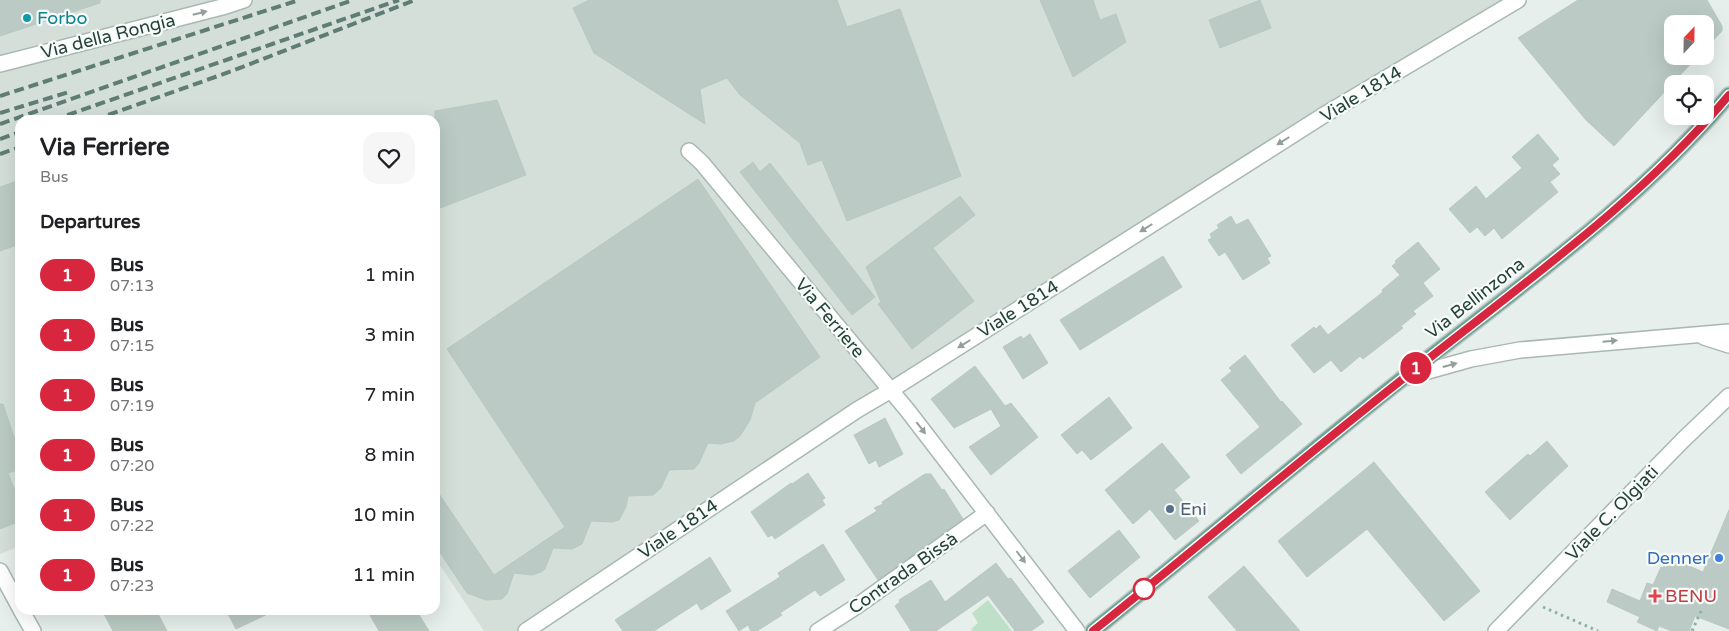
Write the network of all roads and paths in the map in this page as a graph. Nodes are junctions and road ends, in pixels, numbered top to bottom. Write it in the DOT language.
graph roads {
  1 [pos="244,0"];
  2 [pos="1518,0"];
  3 [pos="0,64"];
  4 [pos="1729,95"];
  5 [pos="689,151"];
  6 [pos="1729,332"];
  7 [pos="1695,334"];
  8 [pos="1729,345"];
  9 [pos="1403,378"];
  10 [pos="891,390"];
  11 [pos="1729,396"];
  12 [pos="987,513"];
  13 [pos="0,571"];
  14 [pos="15,598"];
  15 [pos="1526,600"];
  16 [pos="1701,611"];
  17 [pos="24,615"];
  18 [pos="33,631"];
  19 [pos="526,631"];
  20 [pos="818,631"];
  21 [pos="1078,631"];
  22 [pos="1093,631"];
  23 [pos="1496,631"];
  24 [pos="1598,631"];
  25 [pos="1692,631"];
  3 -- 1 [label="street, Via della Rongia, one-way"];
  2 -- 10 [label="street, Viale 1814, one-way"];
  4 -- 9 [label="main road, Via Bellinzona"];
  5 -- 10 [label="street, Via Ferriere"];
  6 -- 7 [label="street"];
  7 -- 8 [label="street"];
  9 -- 7 [label="street, one-way"];
  9 -- 22 [label="main road, Via Bellinzona"];
  10 -- 12 [label="street, Via Ferriere, one-way"];
  10 -- 19 [label="street, Viale 1814"];
  11 -- 15 [label="street, Viale C. Olgiati"];
  12 -- 20 [label="street, Contrada Bissà"];
  12 -- 21 [label="street, Via Ferriere, one-way"];
  13 -- 14 [label="street"];
  15 -- 23 [label="street, Viale C. Olgiati"];
  15 -- 24 [label="path"];
  16 -- 25 [label="path"];
  17 -- 18 [label="street"];
}
